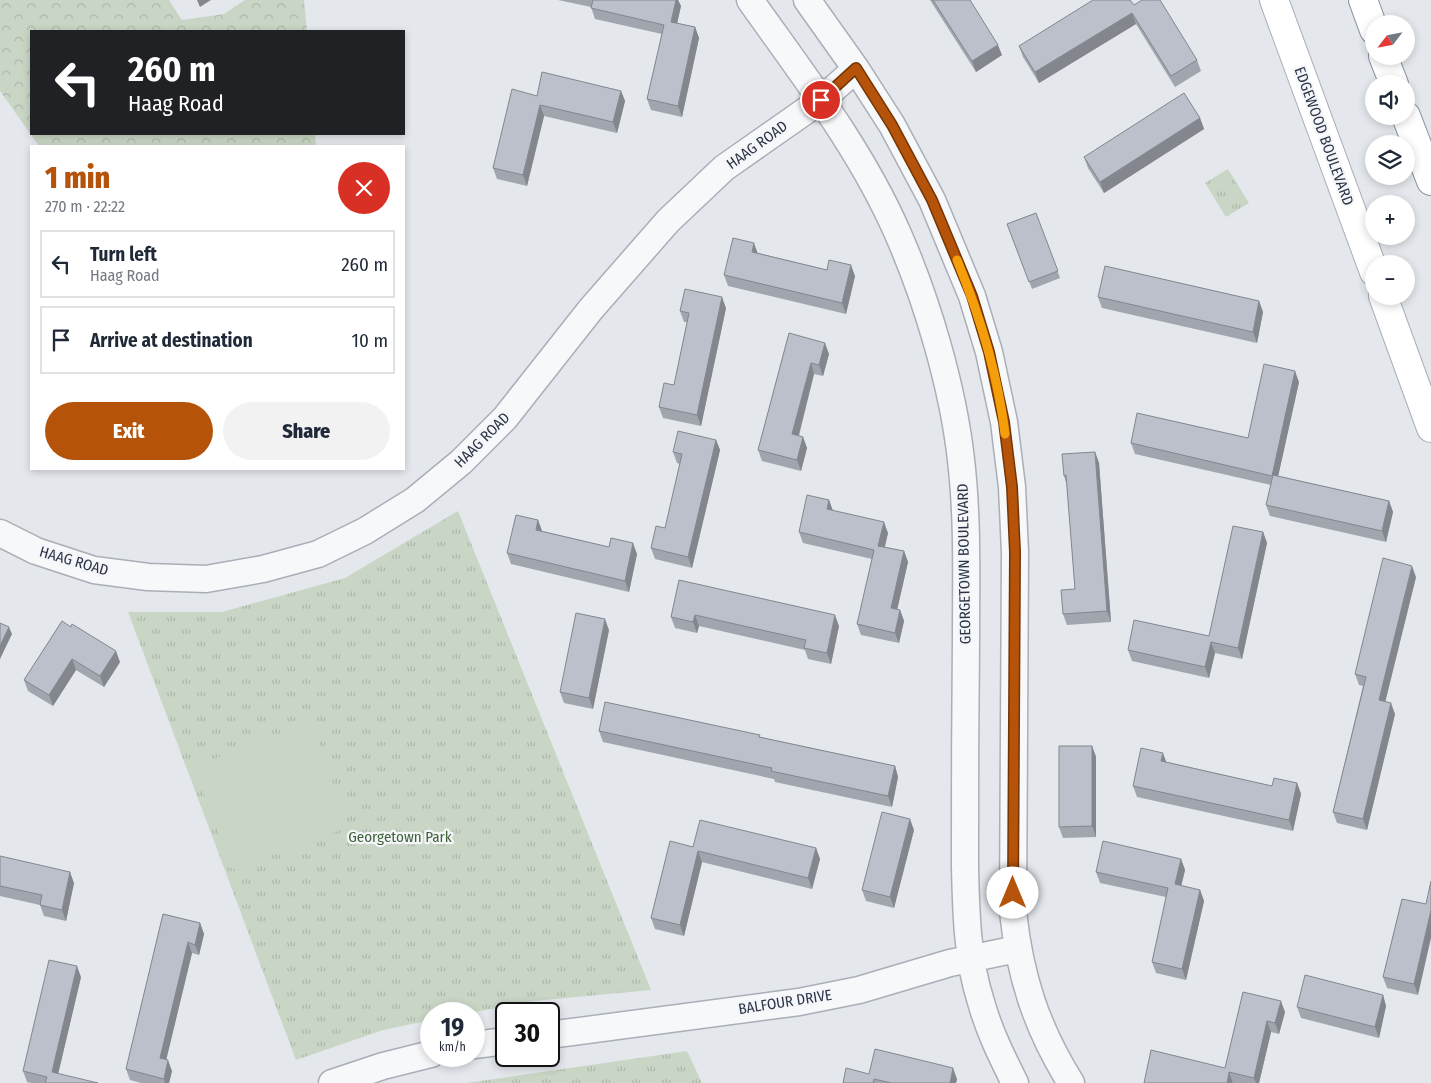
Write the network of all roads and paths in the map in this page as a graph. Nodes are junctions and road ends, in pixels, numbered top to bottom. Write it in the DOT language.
graph roads {
  1 [pos="750,0"];
  2 [pos="807,0"];
  3 [pos="1274,0"];
  4 [pos="1362,0"];
  5 [pos="1368,15"];
  6 [pos="856,68"];
  7 [pos="821,100"];
  8 [pos="1409,125"];
  9 [pos="1431,181"];
  10 [pos="1368,255"];
  11 [pos="1386,305"];
  12 [pos="1431,428"];
  13 [pos="0,533"];
  14 [pos="1017,949"];
  15 [pos="971,959"];
  16 [pos="560,1034"];
  17 [pos="420,1057"];
  18 [pos="332,1083"];
  19 [pos="1016,1083"];
  20 [pos="1071,1083"];
  1 -- 7 [label="street, GEORGETOWN BOULEVARD"];
  2 -- 6 [label="street"];
  3 -- 10 [label="main road, EDGEWOOD BOULEVARD"];
  4 -- 5 [label="main road"];
  6 -- 7 [label="street, HAAG ROAD"];
  6 -- 14 [label="street"];
  7 -- 13 [label="street, HAAG ROAD"];
  7 -- 15 [label="street, GEORGETOWN BOULEVARD"];
  8 -- 9 [label="main road"];
  11 -- 12 [label="main road"];
  14 -- 15 [label="street, BALFOUR DRIVE"];
  14 -- 20 [label="street"];
  15 -- 16 [label="street, BALFOUR DRIVE"];
  15 -- 19 [label="street, GEORGETOWN BOULEVARD"];
  17 -- 18 [label="street"];
}
